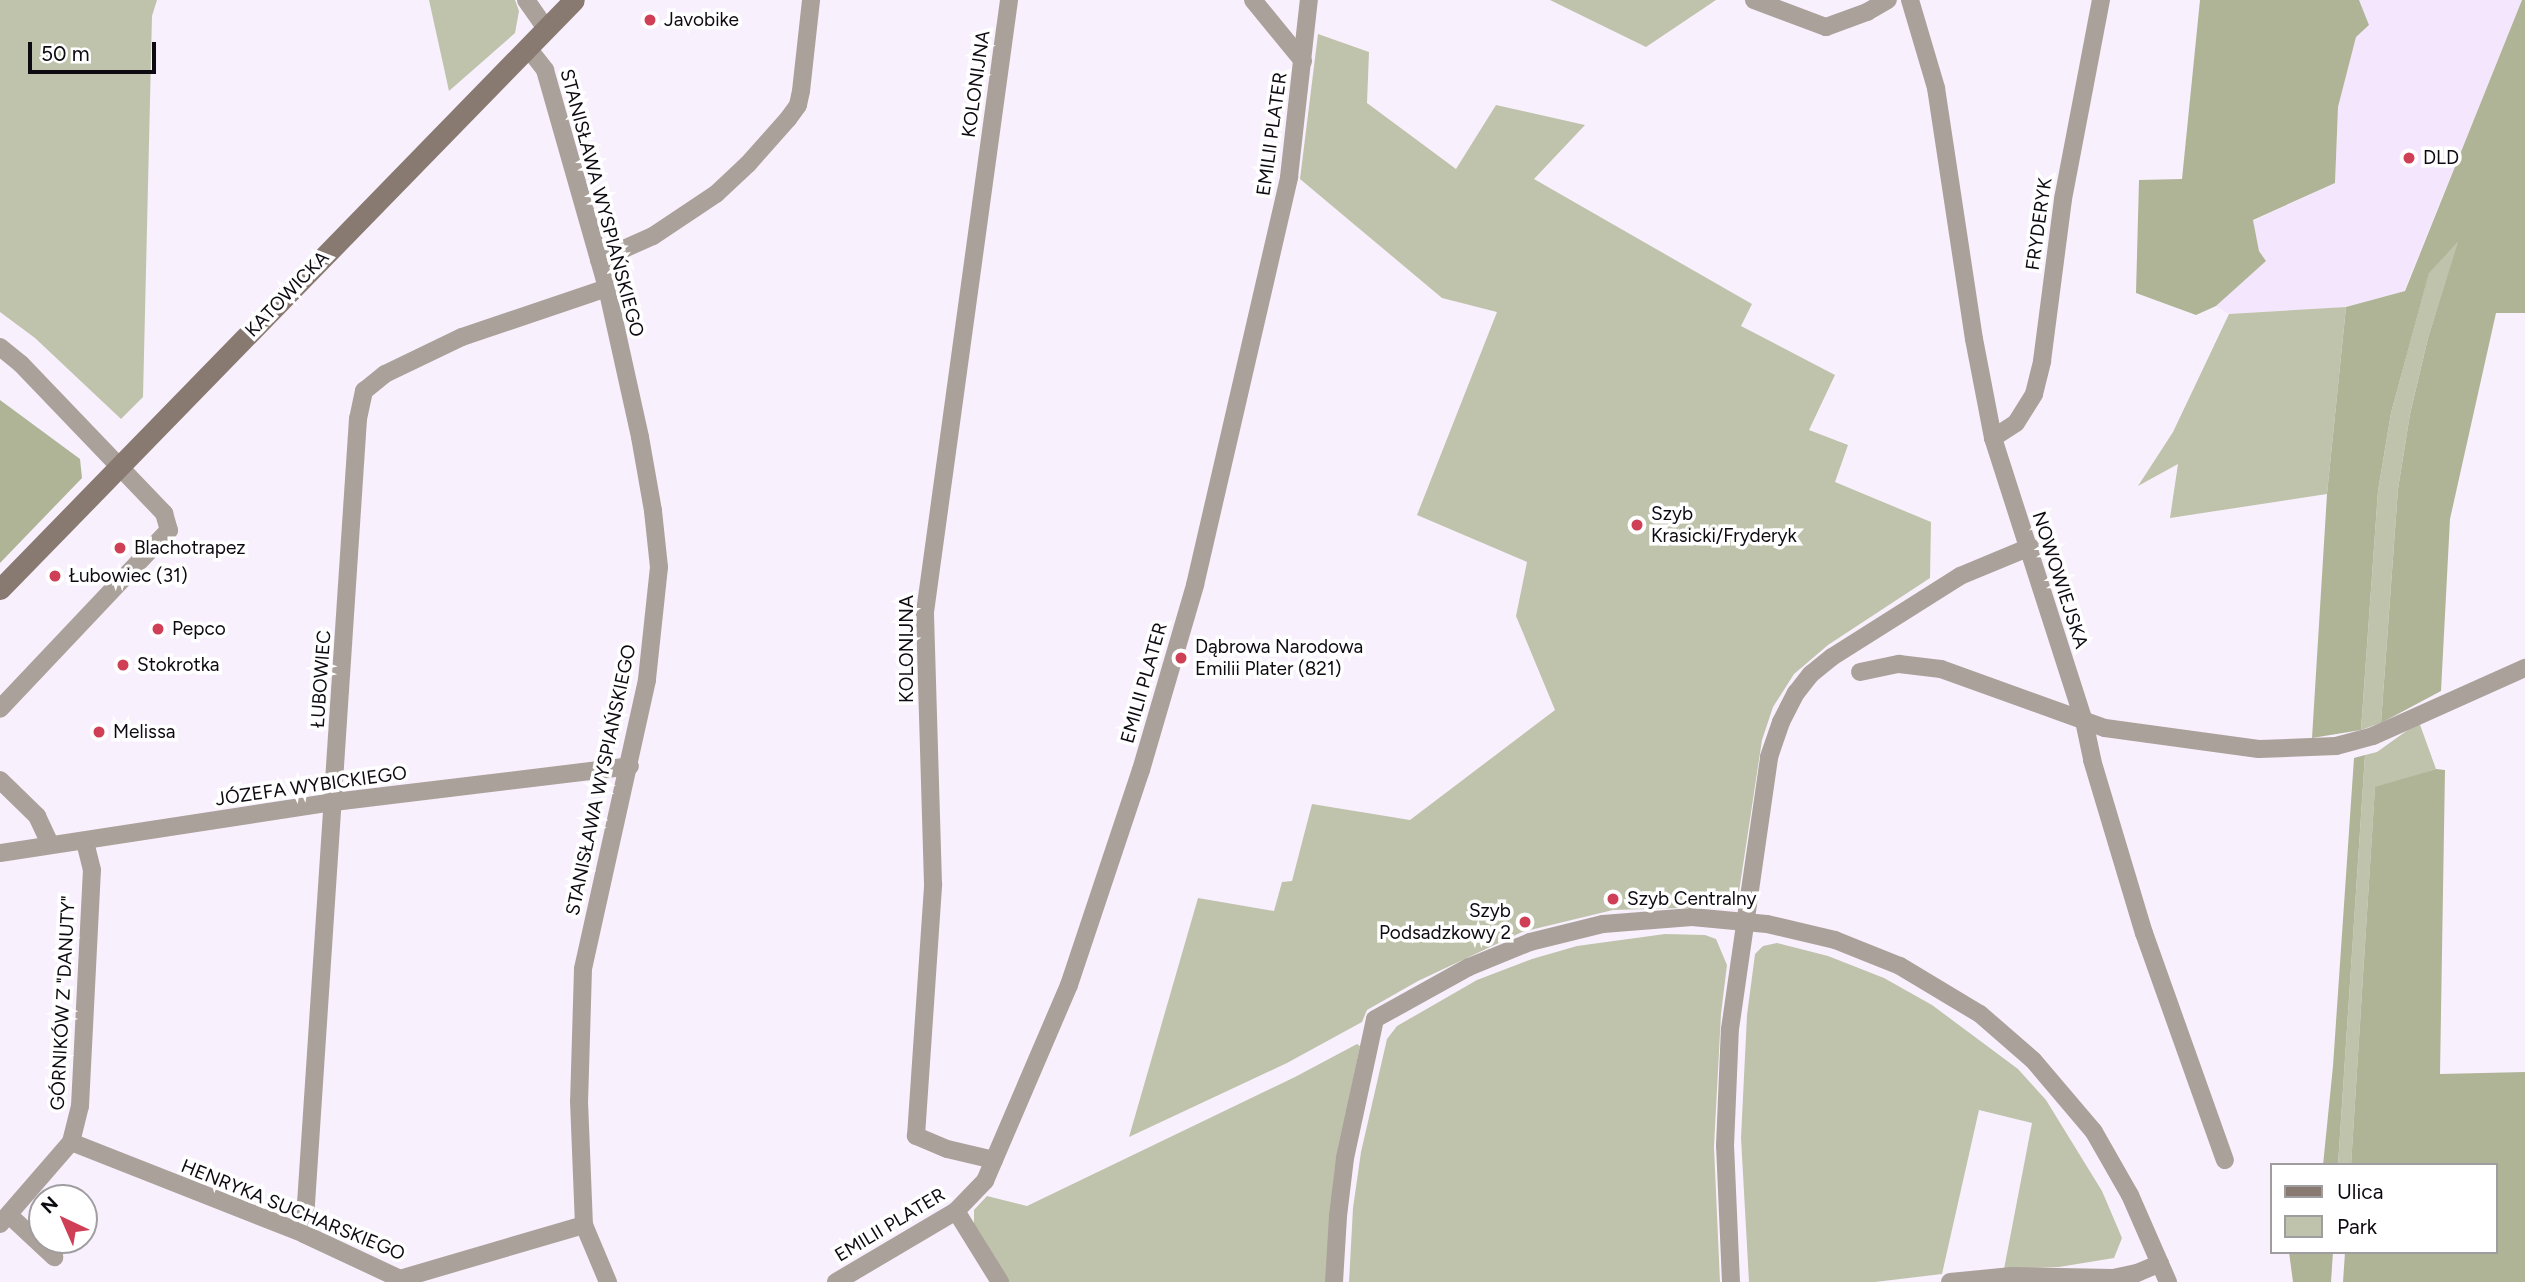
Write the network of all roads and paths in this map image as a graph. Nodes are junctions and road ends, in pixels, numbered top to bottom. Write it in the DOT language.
graph roads {
  1 [pos="526,0"];
  2 [pos="574,0"];
  3 [pos="811,0"];
  4 [pos="1009,0"];
  5 [pos="1253,0"];
  6 [pos="1309,0"];
  7 [pos="1754,0"];
  8 [pos="1888,0"];
  9 [pos="1910,0"];
  10 [pos="2101,0"];
  11 [pos="546,30"];
  12 [pos="528,48"];
  13 [pos="1303,61"];
  14 [pos="599,260"];
  15 [pos="607,288"];
  16 [pos="0,347"];
  17 [pos="1993,438"];
  18 [pos="121,466"];
  19 [pos="2030,547"];
  20 [pos="0,589"];
  21 [pos="2525,668"];
  22 [pos="1860,672"];
  23 [pos="0,709"];
  24 [pos="2084,721"];
  25 [pos="630,766"];
  26 [pos="0,780"];
  27 [pos="334,802"];
  28 [pos="85,841"];
  29 [pos="50,844"];
  30 [pos="0,853"];
  31 [pos="1744,920"];
  32 [pos="71,1142"];
  33 [pos="994,1160"];
  34 [pos="2225,1160"];
  35 [pos="956,1211"];
  36 [pos="5,1220"];
  37 [pos="584,1226"];
  38 [pos="304,1234"];
  39 [pos="54,1257"];
  40 [pos="2160,1263"];
  41 [pos="608,1282"];
  42 [pos="836,1282"];
  43 [pos="1000,1282"];
  44 [pos="1335,1282"];
  45 [pos="1731,1282"];
  46 [pos="1950,1282"];
  47 [pos="2168,1282"];
  1 -- 11 [label="street"];
  2 -- 11 [label="street, KATOWICKA"];
  3 -- 14 [label="street"];
  4 -- 33 [label="street, KOLONIJNA"];
  5 -- 13 [label="street"];
  6 -- 13 [label="street, EMILII PLATER"];
  7 -- 8 [label="street"];
  9 -- 17 [label="street, NOWOWIEJSKA"];
  10 -- 17 [label="street, FRYDERYK"];
  11 -- 12 [label="street, KATOWICKA"];
  12 -- 14 [label="street, STANISŁAWA WYSPIAŃSKIEGO"];
  12 -- 18 [label="street, KATOWICKA"];
  13 -- 33 [label="street, EMILII PLATER"];
  14 -- 15 [label="street, STANISŁAWA WYSPIAŃSKIEGO"];
  15 -- 25 [label="street, STANISŁAWA WYSPIAŃSKIEGO"];
  15 -- 27 [label="street, ŁUBOWIEC"];
  16 -- 18 [label="street"];
  17 -- 19 [label="street, NOWOWIEJSKA"];
  18 -- 20 [label="street, KATOWICKA"];
  18 -- 23 [label="street"];
  19 -- 24 [label="street, NOWOWIEJSKA"];
  19 -- 31 [label="street"];
  21 -- 24 [label="street"];
  22 -- 24 [label="street"];
  24 -- 34 [label="street, NOWOWIEJSKA"];
  25 -- 27 [label="street, JÓZEFA WYBICKIEGO"];
  25 -- 37 [label="street, STANISŁAWA WYSPIAŃSKIEGO"];
  26 -- 29 [label="street"];
  27 -- 28 [label="street, JÓZEFA WYBICKIEGO"];
  27 -- 38 [label="street, ŁUBOWIEC"];
  28 -- 29 [label="street, JÓZEFA WYBICKIEGO"];
  28 -- 32 [label="street, GÓRNIKÓW Z \"DANUTY\""];
  29 -- 30 [label="street, JÓZEFA WYBICKIEGO"];
  31 -- 40 [label="street"];
  31 -- 44 [label="street"];
  31 -- 45 [label="street"];
  32 -- 36 [label="street, GÓRNIKÓW Z \"DANUTY\""];
  32 -- 38 [label="street, HENRYKA SUCHARSKIEGO"];
  33 -- 35 [label="street, EMILII PLATER"];
  35 -- 42 [label="street, EMILII PLATER"];
  35 -- 43 [label="street"];
  36 -- 39 [label="street"];
  37 -- 38 [label="street, HENRYKA SUCHARSKIEGO"];
  37 -- 41 [label="street, STANISŁAWA WYSPIAŃSKIEGO"];
  40 -- 46 [label="street"];
  40 -- 47 [label="street"];
}
